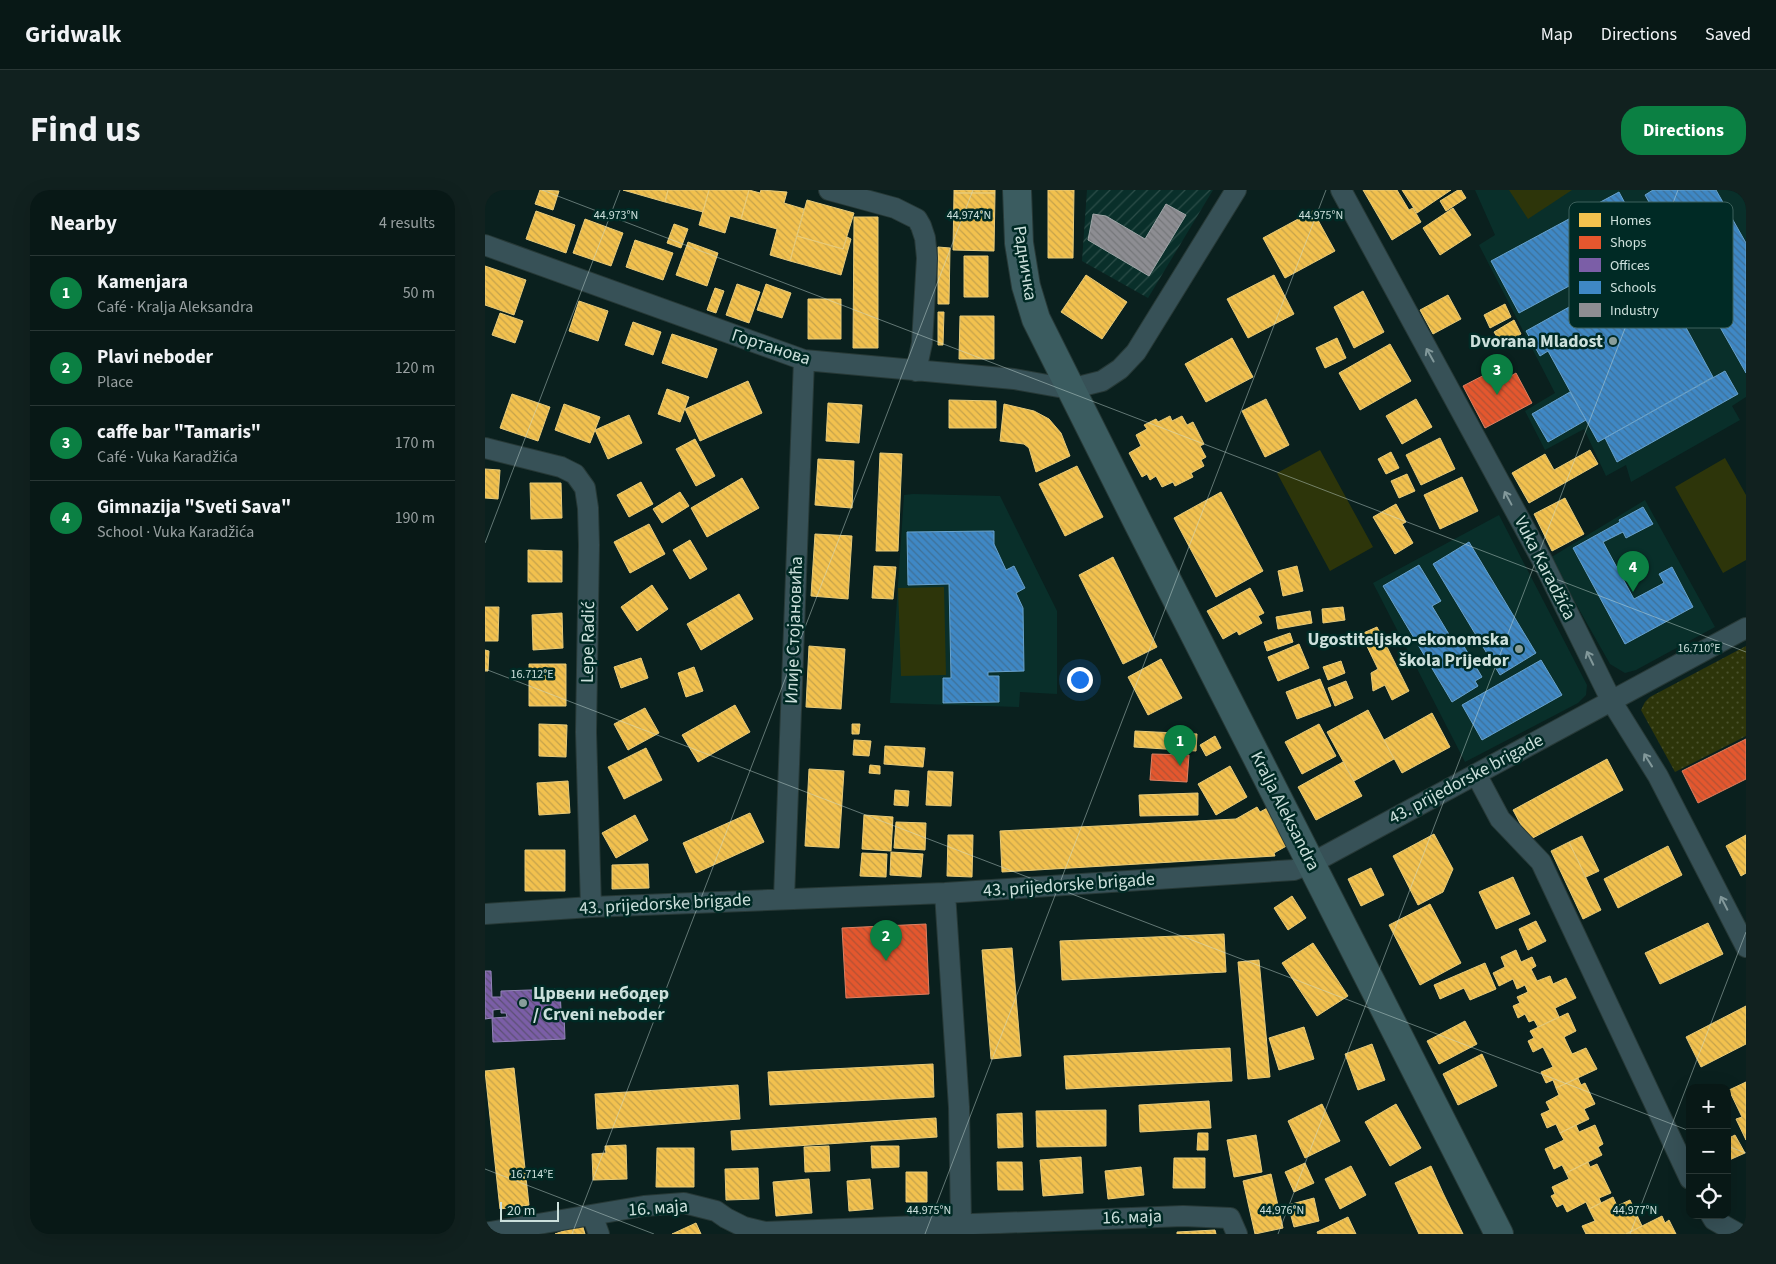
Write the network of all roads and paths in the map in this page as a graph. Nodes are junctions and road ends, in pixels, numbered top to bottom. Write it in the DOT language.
graph roads {
  1 [pos="829,190"];
  2 [pos="1017,190"];
  3 [pos="1236,190"];
  4 [pos="1341,190"];
  5 [pos="485,245"];
  6 [pos="804,360"];
  7 [pos="916,371"];
  8 [pos="1070,389"];
  9 [pos="485,448"];
  10 [pos="1746,628"];
  11 [pos="1612,702"];
  12 [pos="1476,774"];
  13 [pos="1312,864"];
  14 [pos="945,893"];
  15 [pos="784,899"];
  16 [pos="591,907"];
  17 [pos="485,914"];
  18 [pos="1746,947"];
  19 [pos="1688,1174"];
  20 [pos="592,1215"];
  21 [pos="1713,1219"];
  22 [pos="961,1224"];
  23 [pos="729,1226"];
  24 [pos="861,1231"];
  25 [pos="485,1232"];
  26 [pos="599,1234"];
  27 [pos="1237,1234"];
  28 [pos="1499,1234"];
  29 [pos="1739,1234"];
  1 -- 7 [label="street"];
  2 -- 8 [label="main road, Радничка"];
  3 -- 8 [label="street"];
  11 -- 4 [label="street, Vuka Karadžića, one-way"];
  5 -- 6 [label="street, Гортанова"];
  6 -- 7 [label="street, Гортанова"];
  6 -- 15 [label="street, Илије Стојановића"];
  7 -- 8 [label="street, Гортанова"];
  8 -- 13 [label="main road, Kralja Aleksandra"];
  9 -- 16 [label="street, Lepe Radić"];
  10 -- 11 [label="street, 43. prijedorske brigade"];
  11 -- 12 [label="street, 43. prijedorske brigade"];
  18 -- 11 [label="street, Vuka Karadžića, one-way"];
  12 -- 13 [label="street, 43. prijedorske brigade"];
  12 -- 19 [label="street"];
  13 -- 14 [label="street, 43. prijedorske brigade"];
  13 -- 28 [label="main road, Kralja Aleksandra"];
  14 -- 15 [label="street, 43. prijedorske brigade"];
  14 -- 22 [label="street"];
  15 -- 16 [label="street, 43. prijedorske brigade"];
  16 -- 17 [label="street, 43. prijedorske brigade"];
  20 -- 23 [label="street, 16. маја"];
  20 -- 25 [label="street, 16. маја"];
  20 -- 26 [label="street"];
  21 -- 29 [label="street"];
  22 -- 24 [label="street, 16. маја"];
  22 -- 27 [label="street, 16. маја"];
  23 -- 24 [label="street, 16. маја"];
}
